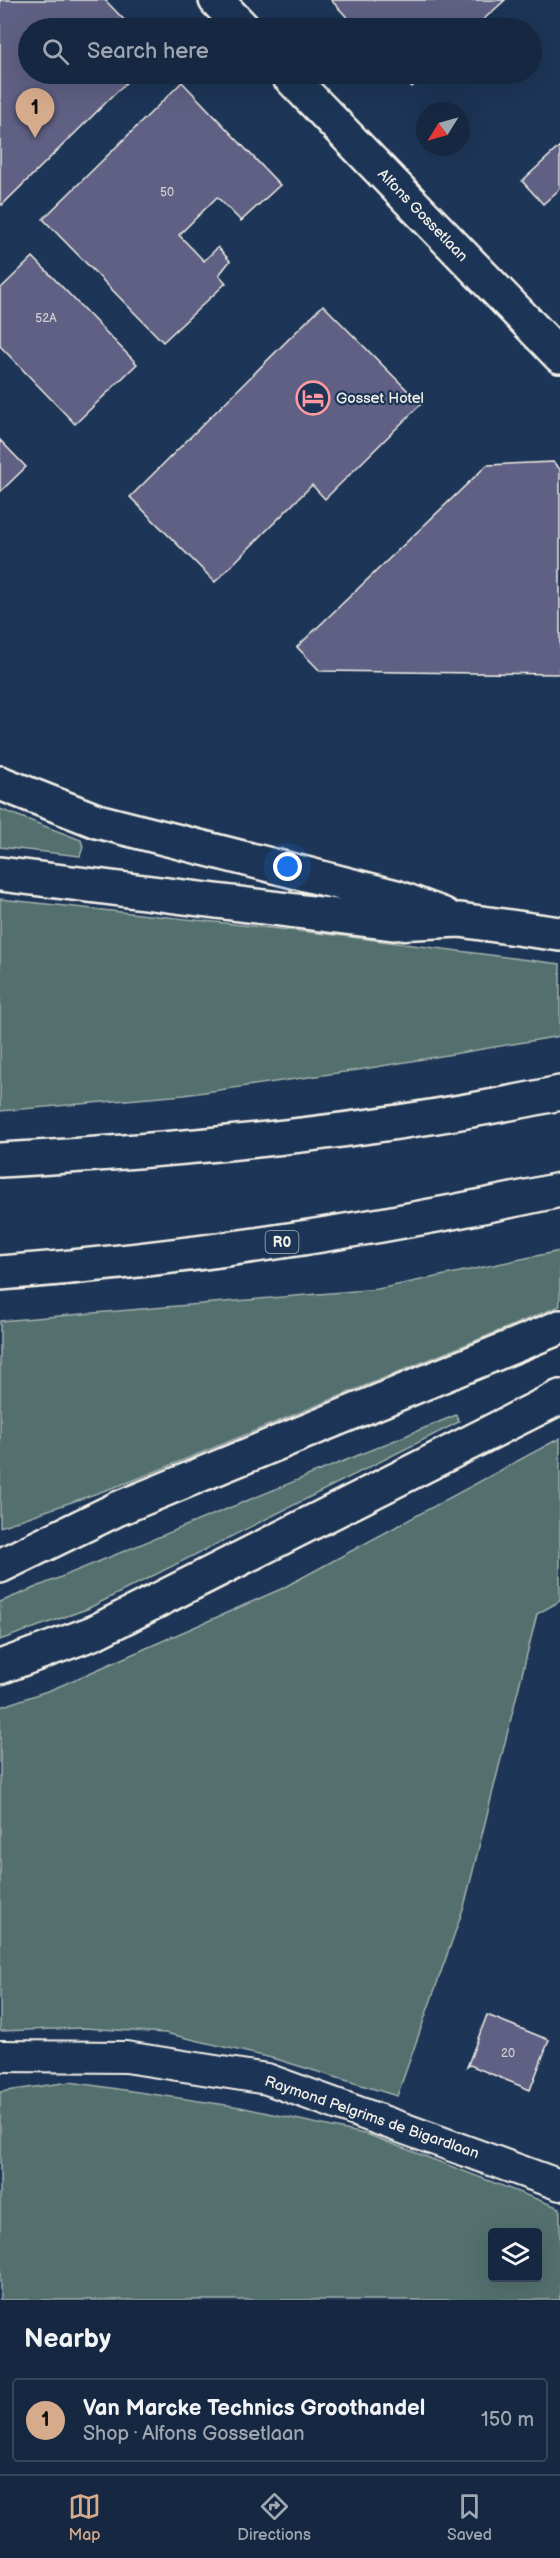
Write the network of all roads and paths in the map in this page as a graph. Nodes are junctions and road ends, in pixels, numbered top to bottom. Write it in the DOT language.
graph roads {
  1 [pos="216,0"];
  2 [pos="233,18"];
  3 [pos="297,84"];
  4 [pos="560,356"];
  5 [pos="0,783"];
  6 [pos="0,874"];
  7 [pos="460,921"];
  8 [pos="560,934"];
  9 [pos="560,1093"];
  10 [pos="0,1160"];
  11 [pos="560,1190"];
  12 [pos="0,1273"];
  13 [pos="560,1327"];
  14 [pos="560,1397"];
  15 [pos="0,1566"];
  16 [pos="0,1667"];
  17 [pos="0,2056"];
  18 [pos="560,2185"];
  1 -- 2 [label="main road"];
  3 -- 4 [label="main road, Alfons Gossetlaan"];
  5 -- 7 [label="main road"];
  6 -- 7 [label="main road"];
  7 -- 8 [label="main road"];
  9 -- 10 [label="main road"];
  11 -- 12 [label="main road, R0"];
  13 -- 15 [label="main road"];
  14 -- 16 [label="main road"];
  17 -- 18 [label="street, Raymond Pelgrims de Bigardlaan"];
}
